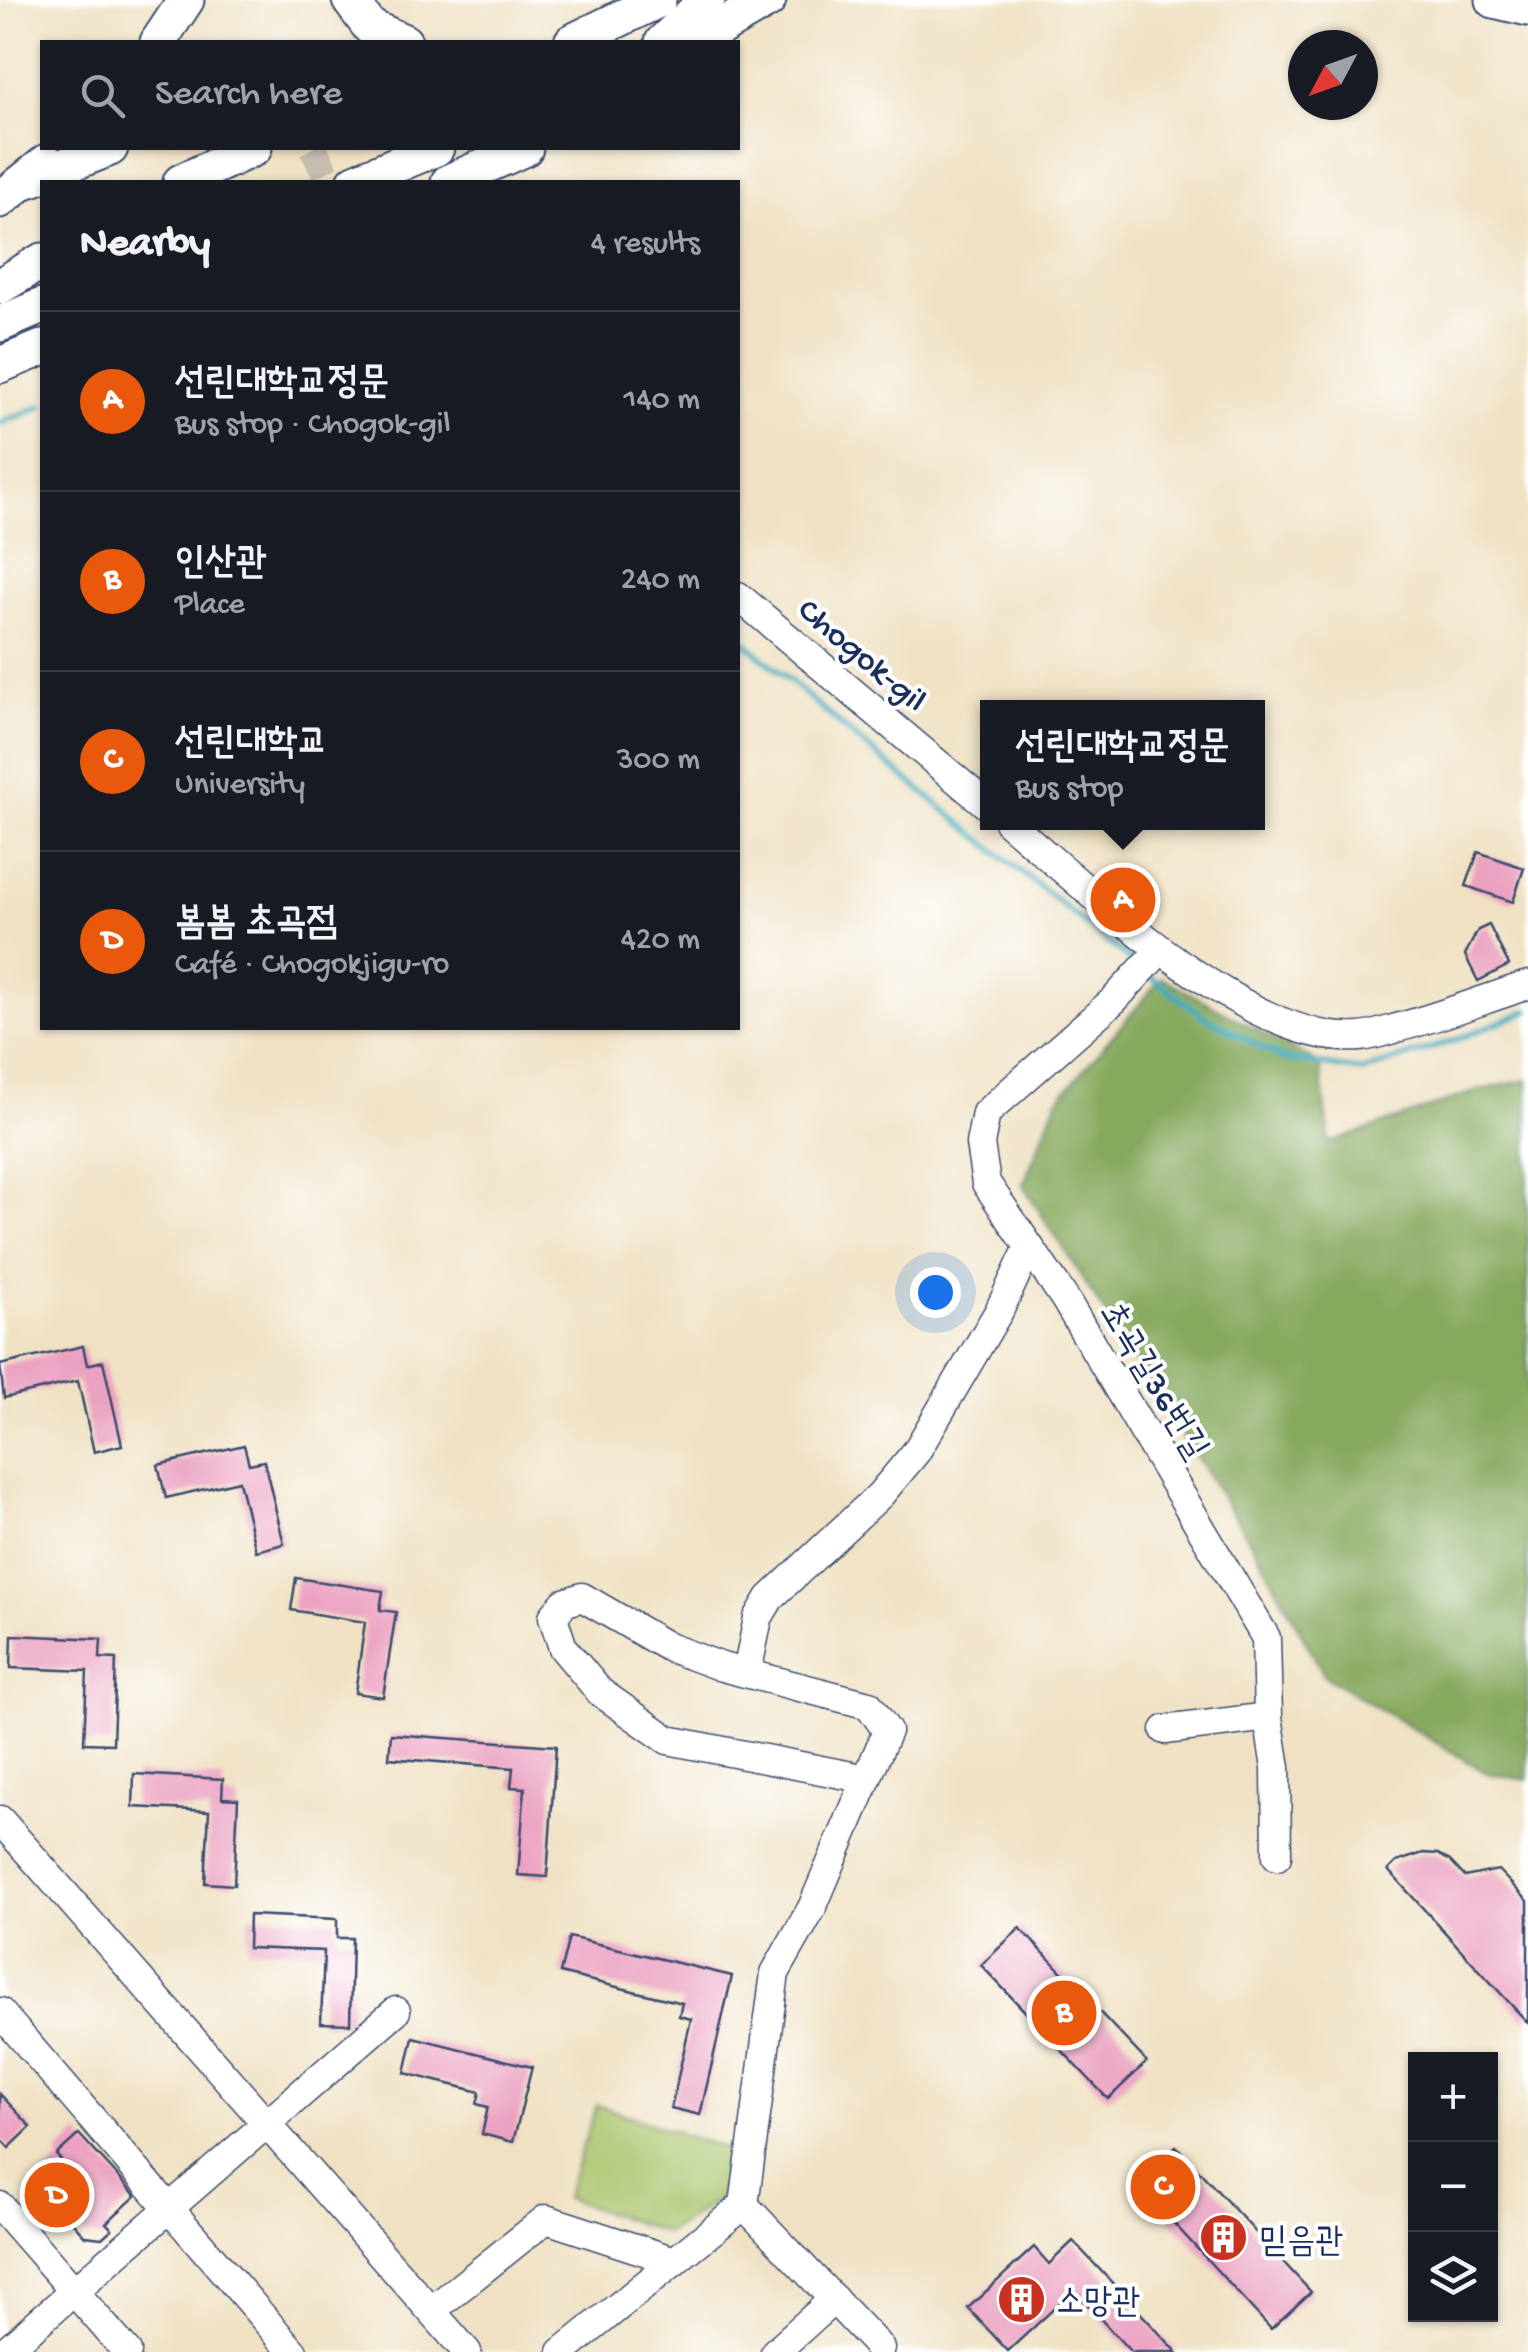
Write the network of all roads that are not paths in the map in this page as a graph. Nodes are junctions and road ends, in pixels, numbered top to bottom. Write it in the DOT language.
graph roads {
  1 [pos="186,0"];
  2 [pos="350,0"];
  3 [pos="660,0"];
  4 [pos="707,0"];
  5 [pos="768,0"];
  6 [pos="1494,0"];
  7 [pos="1526,3"];
  8 [pos="159,40"];
  9 [pos="400,40"];
  10 [pos="576,40"];
  11 [pos="614,40"];
  12 [pos="665,40"];
  13 [pos="698,40"];
  14 [pos="60,150"];
  15 [pos="105,150"];
  16 [pos="250,150"];
  17 [pos="431,150"];
  18 [pos="521,150"];
  19 [pos="481,172"];
  20 [pos="31,179"];
  21 [pos="184,180"];
  22 [pos="360,180"];
  23 [pos="455,180"];
  24 [pos="0,200"];
  25 [pos="40,262"];
  26 [pos="0,286"];
  27 [pos="40,307"];
  28 [pos="0,324"];
  29 [pos="40,353"];
  30 [pos="0,366"];
  31 [pos="740,598"];
  32 [pos="980,799"];
  33 [pos="1017,830"];
  34 [pos="1153,957"];
  35 [pos="1528,985"];
  36 [pos="1030,1247"];
  37 [pos="747,1673"];
  38 [pos="1268,1717"];
  39 [pos="1164,1730"];
  40 [pos="867,1778"];
  41 [pos="5,1836"];
  42 [pos="1277,1856"];
  43 [pos="396,2011"];
  44 [pos="0,2012"];
  45 [pos="266,2123"];
  46 [pos="0,2206"];
  47 [pos="168,2206"];
  48 [pos="744,2206"];
  49 [pos="675,2261"];
  50 [pos="73,2290"];
  51 [pos="834,2299"];
  52 [pos="432,2310"];
  53 [pos="4,2352"];
  54 [pos="127,2352"];
  55 [pos="294,2352"];
  56 [pos="467,2352"];
  57 [pos="562,2352"];
  58 [pos="775,2352"];
  59 [pos="878,2352"];
  1 -- 8 [label="main road"];
  2 -- 9 [label="main road"];
  3 -- 10 [label="main road"];
  3 -- 11 [label="main road"];
  4 -- 12 [label="main road"];
  5 -- 13 [label="main road"];
  6 -- 7 [label="main road"];
  14 -- 20 [label="main road"];
  15 -- 20 [label="main road"];
  16 -- 21 [label="main road"];
  17 -- 22 [label="main road"];
  18 -- 19 [label="main road"];
  19 -- 23 [label="main road"];
  20 -- 24 [label="main road"];
  25 -- 26 [label="main road"];
  27 -- 28 [label="main road"];
  29 -- 30 [label="main road"];
  31 -- 32 [label="street, Chogok-gil"];
  33 -- 34 [label="street"];
  34 -- 35 [label="street"];
  34 -- 36 [label="street, 초곡길36번길"];
  36 -- 37 [label="street"];
  36 -- 38 [label="street, 초곡길36번길"];
  37 -- 40 [label="street"];
  37 -- 40 [label="street"];
  38 -- 39 [label="street"];
  38 -- 42 [label="street, 초곡길36번길"];
  40 -- 48 [label="street"];
  41 -- 45 [label="street"];
  43 -- 45 [label="street"];
  44 -- 47 [label="street"];
  45 -- 47 [label="street"];
  45 -- 52 [label="street"];
  46 -- 50 [label="street"];
  47 -- 50 [label="street"];
  47 -- 55 [label="street"];
  48 -- 49 [label="street"];
  48 -- 51 [label="street"];
  49 -- 52 [label="street"];
  49 -- 57 [label="street"];
  50 -- 53 [label="street"];
  50 -- 54 [label="street"];
  51 -- 58 [label="street"];
  51 -- 59 [label="street"];
  52 -- 56 [label="street"];
}
